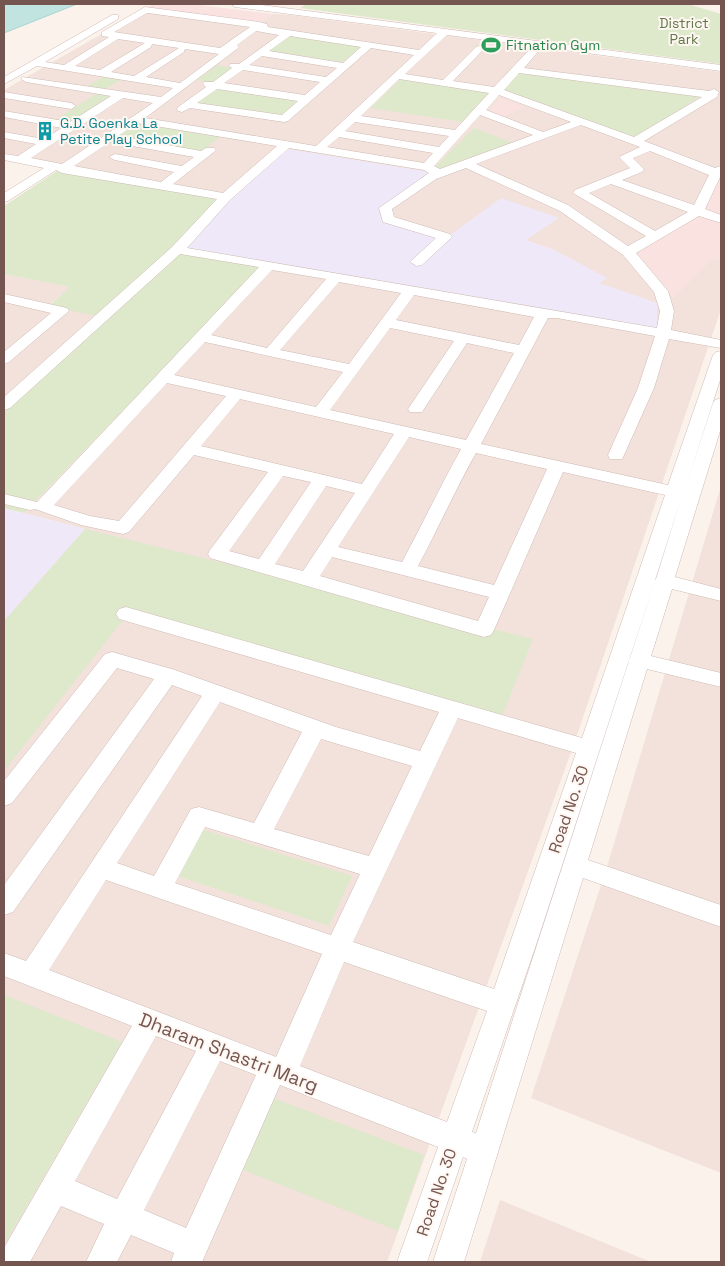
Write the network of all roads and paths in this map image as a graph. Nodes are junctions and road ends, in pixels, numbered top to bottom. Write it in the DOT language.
graph roads {
  1 [pos="139,4"];
  2 [pos="235,4"];
  3 [pos="288,7"];
  4 [pos="261,27"];
  5 [pos="444,32"];
  6 [pos="288,33"];
  7 [pos="83,35"];
  8 [pos="113,39"];
  9 [pos="148,44"];
  10 [pos="540,44"];
  11 [pos="369,45"];
  12 [pos="100,47"];
  13 [pos="479,49"];
  14 [pos="181,50"];
  15 [pos="135,52"];
  16 [pos="260,53"];
  17 [pos="422,53"];
  18 [pos="223,56"];
  19 [pos="169,57"];
  20 [pos="670,61"];
  21 [pos="34,63"];
  22 [pos="213,63"];
  23 [pos="50,66"];
  24 [pos="345,66"];
  25 [pos="240,67"];
  26 [pos="65,68"];
  27 [pos="721,68"];
  28 [pos="517,70"];
  29 [pos="101,74"];
  30 [pos="228,76"];
  31 [pos="397,76"];
  32 [pos="26,79"];
  33 [pos="136,79"];
  34 [pos="716,79"];
  35 [pos="328,80"];
  36 [pos="659,80"];
  37 [pos="4,81"];
  38 [pos="446,83"];
  39 [pos="186,84"];
  40 [pos="215,85"];
  41 [pos="319,89"];
  42 [pos="96,90"];
  43 [pos="497,91"];
  44 [pos="4,93"];
  45 [pos="121,94"];
  46 [pos="713,95"];
  47 [pos="307,99"];
  48 [pos="163,101"];
  49 [pos="188,105"];
  50 [pos="71,106"];
  51 [pos="479,111"];
  52 [pos="4,114"];
  53 [pos="274,118"];
  54 [pos="352,118"];
  55 [pos="136,120"];
  56 [pos="47,122"];
  57 [pos="580,122"];
  58 [pos="162,124"];
  59 [pos="72,126"];
  60 [pos="336,133"];
  61 [pos="229,134"];
  62 [pos="458,134"];
  63 [pos="4,135"];
  64 [pos="542,135"];
  65 [pos="108,138"];
  66 [pos="248,138"];
  67 [pos="634,142"];
  68 [pos="46,143"];
  69 [pos="136,143"];
  70 [pos="287,144"];
  71 [pos="649,147"];
  72 [pos="318,150"];
  73 [pos="442,151"];
  74 [pos="203,155"];
  75 [pos="4,157"];
  76 [pos="115,157"];
  77 [pos="20,160"];
  78 [pos="465,163"];
  79 [pos="427,167"];
  80 [pos="58,168"];
  81 [pos="184,170"];
  82 [pos="719,171"];
  83 [pos="439,173"];
  84 [pos="91,174"];
  85 [pos="611,180"];
  86 [pos="163,186"];
  87 [pos="226,197"];
  88 [pos="4,198"];
  89 [pos="698,211"];
  90 [pos="721,219"];
  91 [pos="655,236"];
  92 [pos="177,250"];
  93 [pos="628,252"];
  94 [pos="417,262"];
  95 [pos="263,264"];
  96 [pos="336,277"];
  97 [pos="410,291"];
  98 [pos="4,298"];
  99 [pos="543,314"];
  100 [pos="387,322"];
  101 [pos="663,334"];
  102 [pos="200,337"];
  103 [pos="463,338"];
  104 [pos="721,344"];
  105 [pos="10,347"];
  106 [pos="523,350"];
  107 [pos="270,353"];
  108 [pos="721,355"];
  109 [pos="4,359"];
  110 [pos="352,369"];
  111 [pos="162,377"];
  112 [pos="236,394"];
  113 [pos="721,403"];
  114 [pos="4,405"];
  115 [pos="416,409"];
  116 [pos="320,413"];
  117 [pos="404,432"];
  118 [pos="470,446"];
  119 [pos="190,449"];
  120 [pos="616,456"];
  121 [pos="557,466"];
  122 [pos="279,470"];
  123 [pos="321,480"];
  124 [pos="366,490"];
  125 [pos="683,494"];
  126 [pos="4,499"];
  127 [pos="30,505"];
  128 [pos="327,550"];
  129 [pos="264,566"];
  130 [pos="407,570"];
  131 [pos="308,579"];
  132 [pos="664,581"];
  133 [pos="500,593"];
  134 [pos="721,595"];
  135 [pos="126,614"];
  136 [pos="639,660"];
  137 [pos="168,675"];
  138 [pos="721,680"];
  139 [pos="215,694"];
  140 [pos="451,709"];
  141 [pos="315,729"];
  142 [pos="589,748"];
  143 [pos="427,762"];
  144 [pos="8,786"];
  145 [pos="260,833"];
  146 [pos="575,864"];
  147 [pos="101,868"];
  148 [pos="374,868"];
  149 [pos="160,888"];
  150 [pos="4,904"];
  151 [pos="721,916"];
  152 [pos="337,948"];
  153 [pos="4,964"];
  154 [pos="31,974"];
  155 [pos="502,1004"];
  156 [pos="150,1021"];
  157 [pos="213,1046"];
  158 [pos="278,1071"];
  159 [pos="454,1140"];
  160 [pos="484,1151"];
  161 [pos="55,1188"];
  162 [pos="125,1217"];
  163 [pos="189,1254"];
  164 [pos="12,1262"];
  165 [pos="100,1262"];
  166 [pos="412,1262"];
  167 [pos="449,1262"];
  1 -- 7 [label="street"];
  2 -- 3 [label="street"];
  3 -- 4 [label="street"];
  3 -- 5 [label="street"];
  4 -- 4 [label="street"];
  4 -- 6 [label="street"];
  4 -- 18 [label="street"];
  5 -- 10 [label="street"];
  5 -- 17 [label="street"];
  6 -- 11 [label="street"];
  6 -- 16 [label="street"];
  7 -- 8 [label="street"];
  7 -- 21 [label="street"];
  8 -- 9 [label="street"];
  8 -- 12 [label="street"];
  9 -- 14 [label="street"];
  9 -- 15 [label="street"];
  10 -- 20 [label="street"];
  10 -- 28 [label="street"];
  11 -- 17 [label="street"];
  11 -- 24 [label="street"];
  12 -- 15 [label="street"];
  12 -- 26 [label="street"];
  13 -- 38 [label="street"];
  14 -- 18 [label="street"];
  14 -- 19 [label="street"];
  15 -- 19 [label="street"];
  15 -- 29 [label="street"];
  16 -- 24 [label="street"];
  16 -- 25 [label="street"];
  17 -- 31 [label="street"];
  18 -- 22 [label="street"];
  19 -- 22 [label="street"];
  19 -- 33 [label="street"];
  20 -- 27 [label="street"];
  20 -- 36 [label="street"];
  21 -- 23 [label="street"];
  21 -- 37 [label="street"];
  22 -- 25 [label="street"];
  22 -- 39 [label="street"];
  23 -- 26 [label="street"];
  23 -- 32 [label="street"];
  24 -- 35 [label="street"];
  25 -- 30 [label="street"];
  25 -- 35 [label="street"];
  26 -- 29 [label="street"];
  28 -- 36 [label="street"];
  28 -- 43 [label="street"];
  29 -- 33 [label="street"];
  30 -- 40 [label="street"];
  30 -- 41 [label="street"];
  31 -- 38 [label="street"];
  31 -- 54 [label="street"];
  32 -- 42 [label="street"];
  32 -- 44 [label="street"];
  33 -- 39 [label="street"];
  34 -- 46 [label="street"];
  35 -- 41 [label="street"];
  36 -- 46 [label="street"];
  38 -- 43 [label="street"];
  39 -- 40 [label="street"];
  39 -- 48 [label="street"];
  40 -- 47 [label="street"];
  40 -- 49 [label="street"];
  41 -- 47 [label="street"];
  42 -- 45 [label="street"];
  42 -- 50 [label="street"];
  43 -- 51 [label="street"];
  43 -- 57 [label="street"];
  44 -- 50 [label="street"];
  45 -- 48 [label="street"];
  45 -- 59 [label="street"];
  46 -- 67 [label="street"];
  47 -- 53 [label="street"];
  48 -- 55 [label="street"];
  49 -- 53 [label="street"];
  49 -- 58 [label="street"];
  50 -- 56 [label="street"];
  51 -- 62 [label="street"];
  51 -- 64 [label="street"];
  52 -- 56 [label="street"];
  53 -- 66 [label="street"];
  54 -- 60 [label="street"];
  54 -- 62 [label="street"];
  55 -- 58 [label="street"];
  55 -- 65 [label="street"];
  56 -- 59 [label="street"];
  57 -- 64 [label="street"];
  57 -- 67 [label="street"];
  58 -- 61 [label="street"];
  59 -- 68 [label="street"];
  60 -- 72 [label="street"];
  60 -- 73 [label="street"];
  61 -- 66 [label="street"];
  61 -- 74 [label="street"];
  62 -- 73 [label="street"];
  63 -- 68 [label="street"];
  64 -- 78 [label="street"];
  65 -- 69 [label="street"];
  65 -- 80 [label="street"];
  66 -- 70 [label="street"];
  67 -- 71 [label="street"];
  68 -- 77 [label="street"];
  69 -- 74 [label="street"];
  69 -- 76 [label="street"];
  70 -- 72 [label="street"];
  70 -- 87 [label="street"];
  71 -- 82 [label="street"];
  71 -- 85 [label="street"];
  72 -- 79 [label="street"];
  73 -- 79 [label="street"];
  74 -- 81 [label="street"];
  75 -- 77 [label="street"];
  76 -- 81 [label="street"];
  76 -- 84 [label="street"];
  77 -- 80 [label="street"];
  78 -- 83 [label="street"];
  78 -- 93 [label="street"];
  79 -- 83 [label="street"];
  80 -- 84 [label="street"];
  80 -- 88 [label="street"];
  81 -- 86 [label="street"];
  82 -- 89 [label="street"];
  83 -- 94 [label="street"];
  84 -- 86 [label="street"];
  85 -- 89 [label="street"];
  85 -- 91 [label="street"];
  86 -- 87 [label="street"];
  87 -- 92 [label="street"];
  89 -- 90 [label="street"];
  89 -- 91 [label="street"];
  91 -- 93 [label="street"];
  92 -- 95 [label="street"];
  92 -- 114 [label="street"];
  93 -- 101 [label="street"];
  96 -- 97 [label="street"];
  96 -- 102 [label="street"];
  96 -- 107 [label="street"];
  97 -- 99 [label="street"];
  97 -- 100 [label="street"];
  98 -- 105 [label="street"];
  99 -- 101 [label="street"];
  99 -- 106 [label="street"];
  100 -- 103 [label="street"];
  100 -- 110 [label="street"];
  101 -- 104 [label="street"];
  101 -- 120 [label="street"];
  102 -- 107 [label="street"];
  102 -- 111 [label="street"];
  103 -- 106 [label="street"];
  103 -- 115 [label="street"];
  105 -- 109 [label="street"];
  106 -- 118 [label="street"];
  107 -- 110 [label="street"];
  108 -- 125 [label="street, Road No. 30"];
  110 -- 116 [label="street"];
  111 -- 112 [label="street"];
  111 -- 119 [label="street"];
  112 -- 116 [label="street"];
  112 -- 119 [label="street"];
  113 -- 125 [label="street, Road No. 30"];
  116 -- 117 [label="street"];
  117 -- 118 [label="street"];
  117 -- 124 [label="street"];
  118 -- 121 [label="street"];
  118 -- 130 [label="street"];
  119 -- 122 [label="street"];
  121 -- 125 [label="street"];
  121 -- 133 [label="street"];
  122 -- 123 [label="street"];
  122 -- 129 [label="street"];
  123 -- 124 [label="street"];
  123 -- 129 [label="street"];
  124 -- 128 [label="street"];
  125 -- 132 [label="street, Road No. 30"];
  125 -- 142 [label="street, Road No. 30"];
  126 -- 127 [label="street"];
  128 -- 130 [label="street"];
  128 -- 131 [label="street"];
  129 -- 131 [label="street"];
  130 -- 133 [label="street"];
  131 -- 133 [label="street"];
  132 -- 134 [label="street"];
  132 -- 136 [label="street, Road No. 30"];
  135 -- 140 [label="street"];
  136 -- 138 [label="street"];
  136 -- 146 [label="street, Road No. 30"];
  137 -- 139 [label="street"];
  137 -- 144 [label="street"];
  137 -- 150 [label="street"];
  139 -- 141 [label="street"];
  139 -- 147 [label="street"];
  140 -- 142 [label="street"];
  140 -- 143 [label="street"];
  141 -- 143 [label="street"];
  141 -- 145 [label="street"];
  142 -- 155 [label="street, Road No. 30"];
  143 -- 148 [label="street"];
  145 -- 148 [label="street"];
  145 -- 149 [label="street"];
  146 -- 151 [label="street"];
  146 -- 160 [label="street, Road No. 30"];
  147 -- 149 [label="street"];
  147 -- 154 [label="street"];
  148 -- 152 [label="street"];
  149 -- 152 [label="street"];
  152 -- 155 [label="street"];
  152 -- 158 [label="street"];
  153 -- 154 [label="street, Dharam Shastri Marg"];
  154 -- 156 [label="street, Dharam Shastri Marg"];
  155 -- 159 [label="street, Road No. 30"];
  156 -- 157 [label="street, Dharam Shastri Marg"];
  156 -- 161 [label="street"];
  157 -- 158 [label="street, Dharam Shastri Marg"];
  157 -- 162 [label="street"];
  158 -- 159 [label="street, Dharam Shastri Marg"];
  158 -- 163 [label="street"];
  159 -- 160 [label="street, Dharam Shastri Marg"];
  159 -- 166 [label="street, Road No. 30"];
  160 -- 167 [label="street, Road No. 30"];
  161 -- 162 [label="street"];
  161 -- 164 [label="street"];
  162 -- 163 [label="street"];
  162 -- 165 [label="street"];
}
